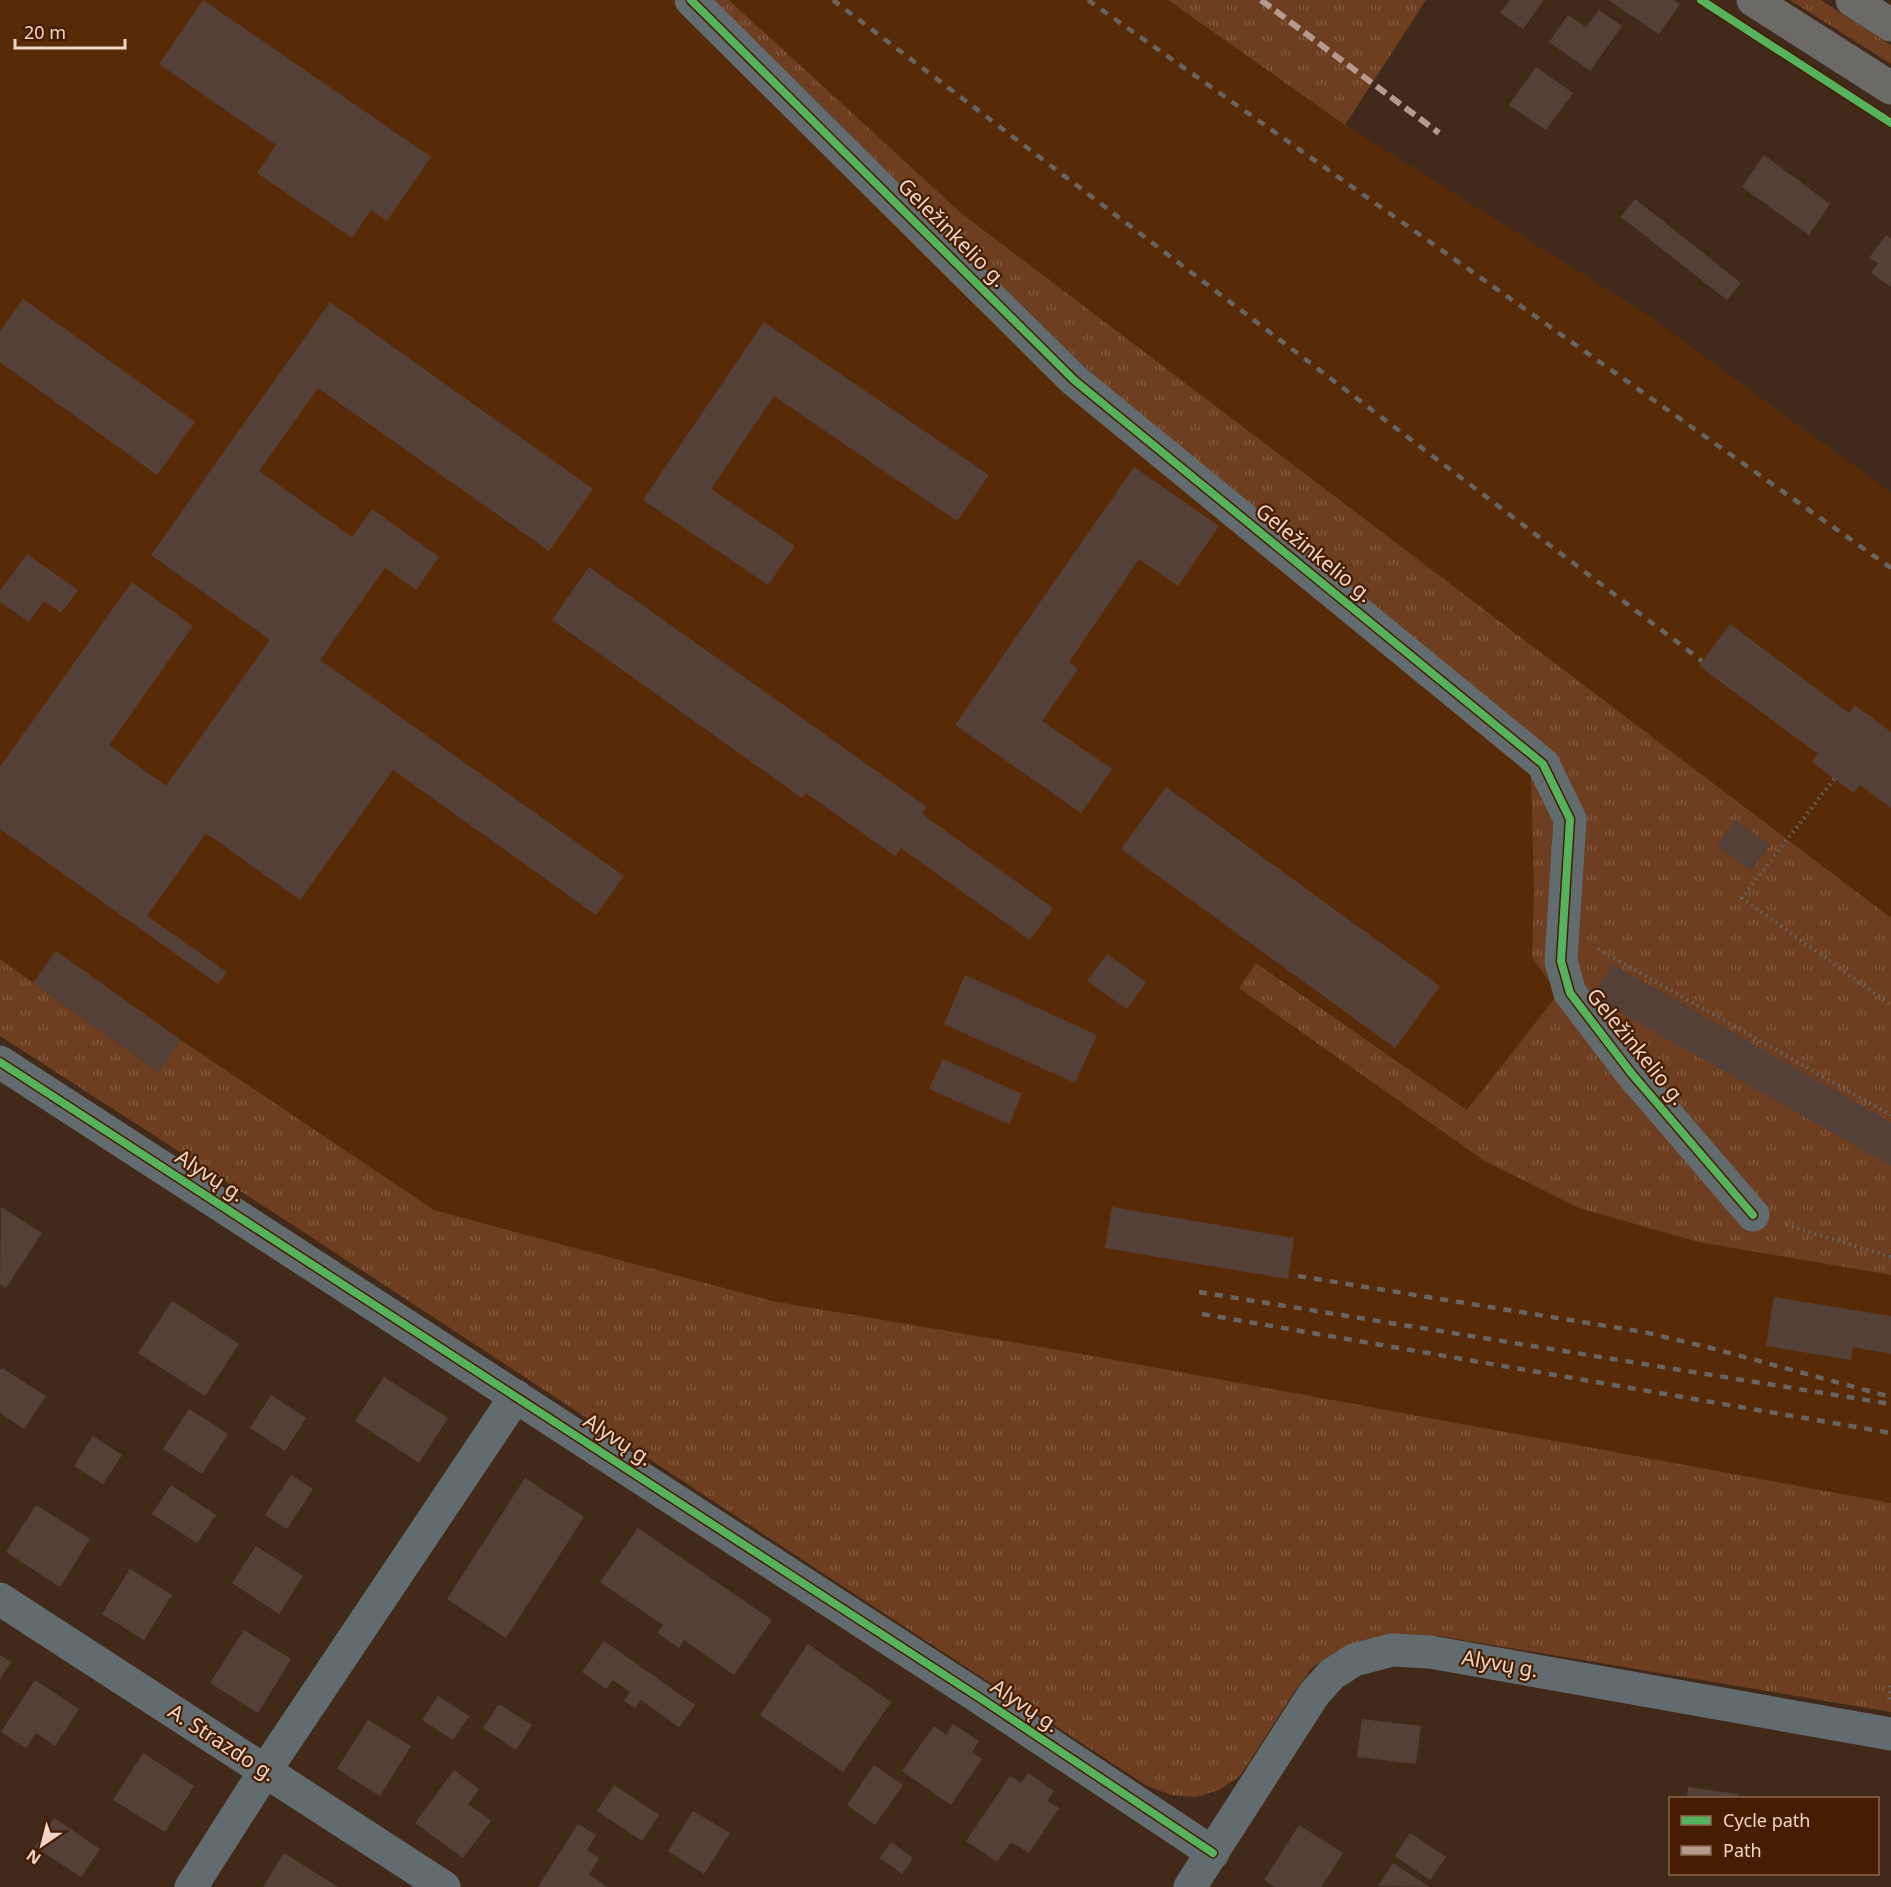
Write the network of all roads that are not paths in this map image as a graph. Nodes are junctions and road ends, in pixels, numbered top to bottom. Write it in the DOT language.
graph roads {
  1 [pos="691,0"];
  2 [pos="1753,0"];
  3 [pos="1852,0"];
  4 [pos="1891,24"];
  5 [pos="1891,88"];
  6 [pos="0,1062"];
  7 [pos="1754,1215"];
  8 [pos="516,1396"];
  9 [pos="0,1599"];
  10 [pos="1891,1734"];
  11 [pos="265,1771"];
  12 [pos="1213,1853"];
  13 [pos="1195,1886"];
  14 [pos="190,1887"];
  15 [pos="444,1887"];
  1 -- 7 [label="street, Geležinkelio g."];
  2 -- 5 [label="main road"];
  3 -- 4 [label="main road"];
  6 -- 8 [label="street, Alyvų g."];
  8 -- 11 [label="street"];
  8 -- 12 [label="street, Alyvų g."];
  9 -- 11 [label="street, A. Strazdo g."];
  10 -- 12 [label="street, Alyvų g."];
  11 -- 14 [label="street"];
  11 -- 15 [label="street, A. Strazdo g."];
  12 -- 13 [label="street"];
}
